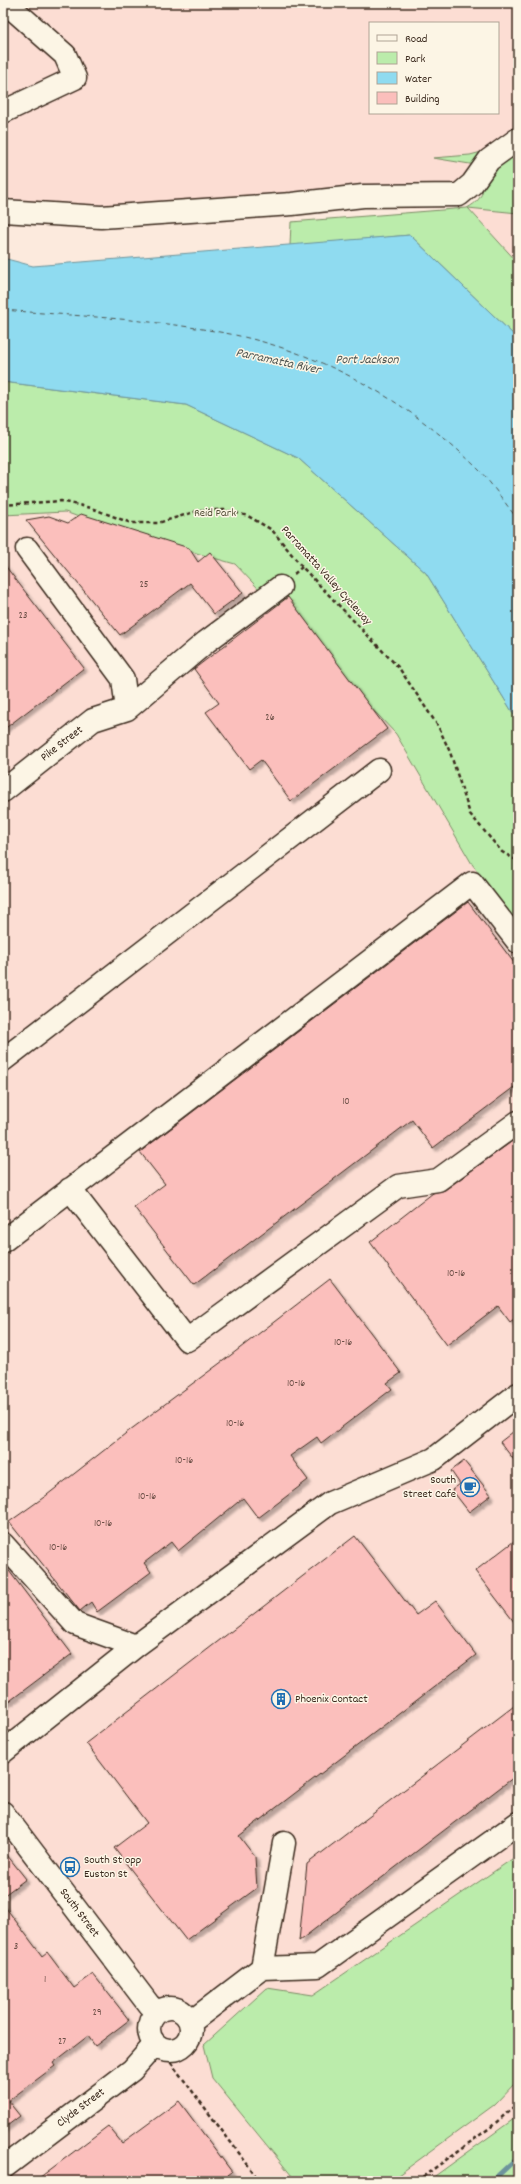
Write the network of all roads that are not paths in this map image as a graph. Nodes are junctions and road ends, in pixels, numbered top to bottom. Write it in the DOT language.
graph roads {
  1 [pos="6,3"];
  2 [pos="3,112"];
  3 [pos="518,139"];
  4 [pos="3,211"];
  5 [pos="27,549"];
  6 [pos="280,587"];
  7 [pos="127,708"];
  8 [pos="379,770"];
  9 [pos="3,791"];
  10 [pos="518,942"];
  11 [pos="3,1060"];
  12 [pos="518,1122"];
  13 [pos="70,1189"];
  14 [pos="3,1241"];
  15 [pos="518,1394"];
  16 [pos="3,1544"];
  17 [pos="136,1646"];
  18 [pos="3,1752"];
  19 [pos="3,1813"];
  20 [pos="518,1823"];
  21 [pos="284,1843"];
  22 [pos="262,1968"];
  23 [pos="157,2012"];
  24 [pos="191,2022"];
  25 [pos="162,2048"];
  26 [pos="3,2168"];
  1 -- 2 [label="street"];
  3 -- 4 [label="street"];
  5 -- 7 [label="street"];
  6 -- 7 [label="street"];
  7 -- 9 [label="street, Pike Street"];
  8 -- 11 [label="street"];
  10 -- 13 [label="street"];
  12 -- 13 [label="street"];
  13 -- 14 [label="street"];
  15 -- 17 [label="street"];
  16 -- 17 [label="street"];
  17 -- 18 [label="street"];
  19 -- 23 [label="street, South Street"];
  20 -- 22 [label="street"];
  21 -- 22 [label="street"];
  22 -- 24 [label="street"];
  23 -- 24 [label="street"];
  23 -- 25 [label="street"];
  24 -- 25 [label="street"];
  25 -- 26 [label="street, Clyde Street"];
}
